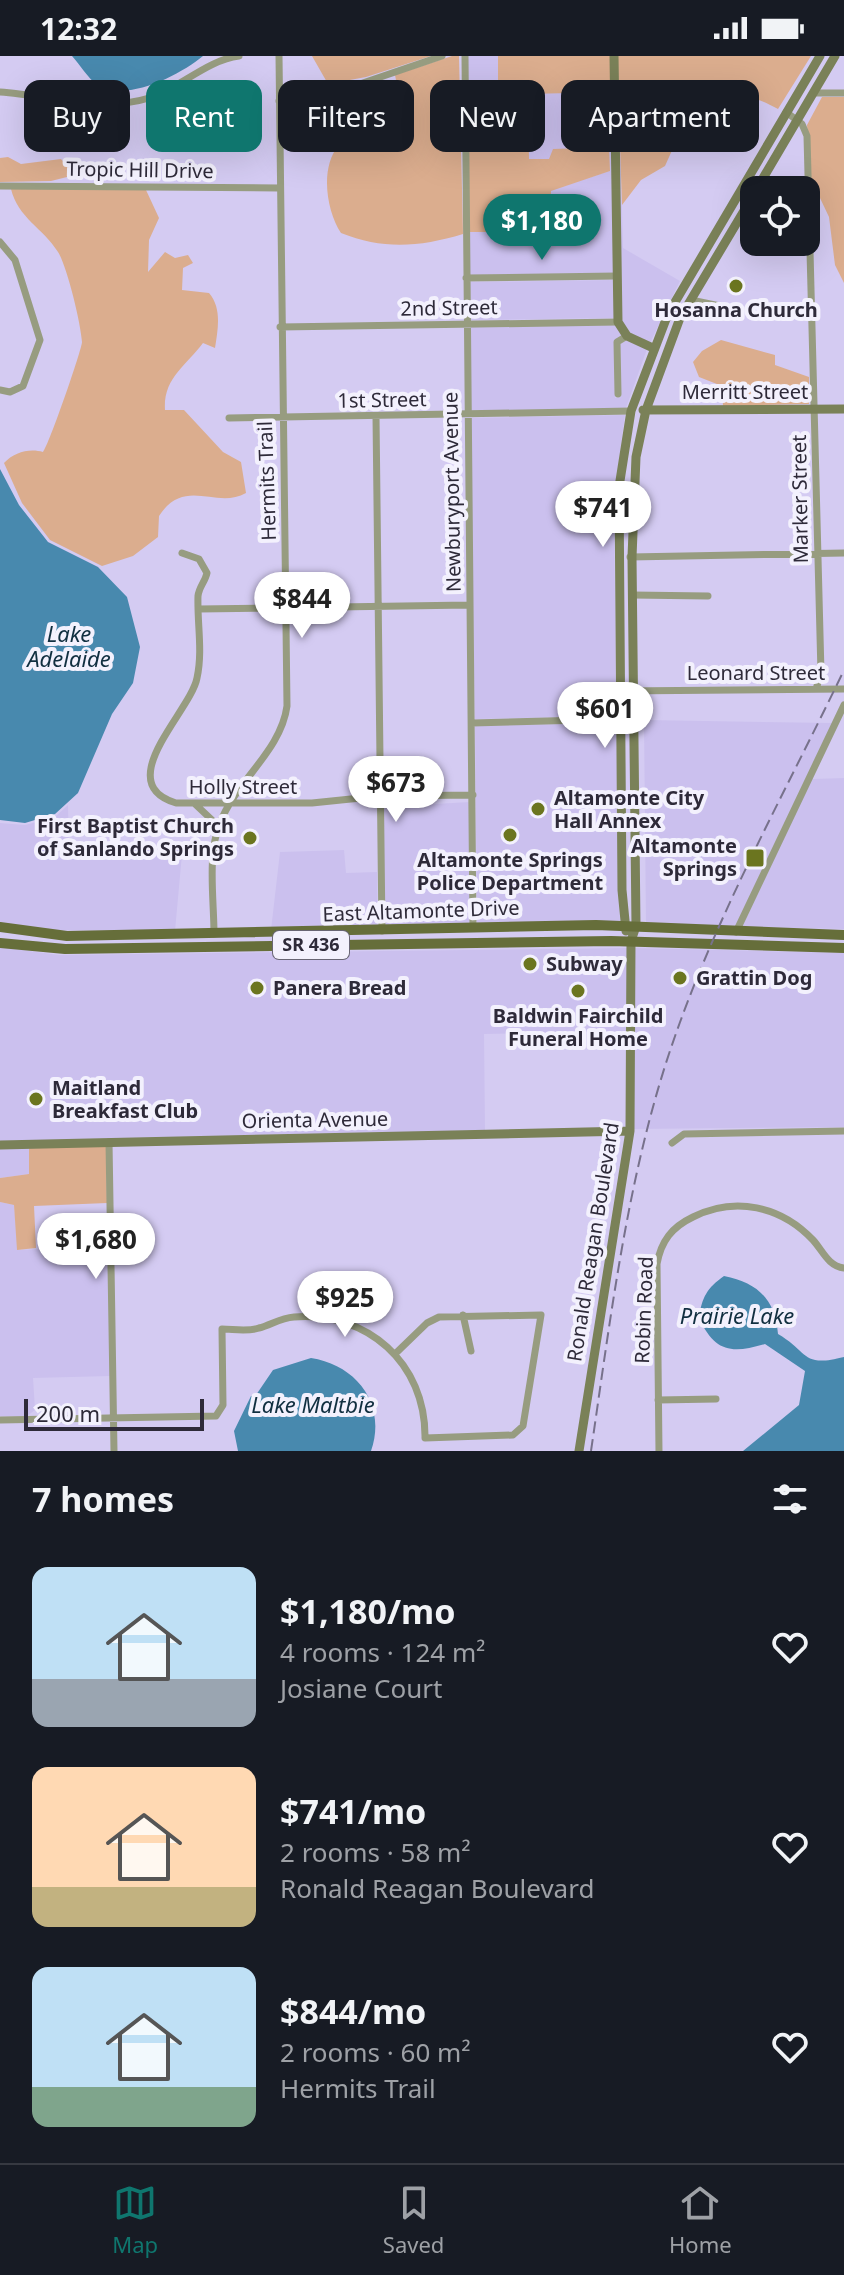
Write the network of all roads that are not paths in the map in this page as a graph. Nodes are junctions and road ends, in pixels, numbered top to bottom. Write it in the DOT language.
graph roads {
  1 [pos="239,56"];
  2 [pos="279,56"];
  3 [pos="442,56"];
  4 [pos="465,56"];
  5 [pos="614,56"];
  6 [pos="820,56"];
  7 [pos="835,56"];
  8 [pos="279,80"];
  9 [pos="372,80"];
  10 [pos="0,92"];
  11 [pos="815,93"];
  12 [pos="844,93"];
  13 [pos="786,112"];
  14 [pos="797,119"];
  15 [pos="279,152"];
  16 [pos="764,176"];
  17 [pos="0,186"];
  18 [pos="279,188"];
  19 [pos="740,217"];
  20 [pos="0,242"];
  21 [pos="617,276"];
  22 [pos="466,278"];
  23 [pos="691,300"];
  24 [pos="739,310"];
  25 [pos="618,322"];
  26 [pos="467,323"];
  27 [pos="280,327"];
  28 [pos="627,336"];
  29 [pos="653,348"];
  30 [pos="0,390"];
  31 [pos="618,394"];
  32 [pos="844,409"];
  33 [pos="646,410"];
  34 [pos="812,410"];
  35 [pos="631,411"];
  36 [pos="466,414"];
  37 [pos="376,416"];
  38 [pos="282,417"];
  39 [pos="229,418"];
  40 [pos="182,553"];
  41 [pos="816,553"];
  42 [pos="844,553"];
  43 [pos="632,557"];
  44 [pos="620,558"];
  45 [pos="632,595"];
  46 [pos="708,596"];
  47 [pos="469,605"];
  48 [pos="378,606"];
  49 [pos="287,608"];
  50 [pos="199,609"];
  51 [pos="816,689"];
  52 [pos="844,689"];
  53 [pos="634,690"];
  54 [pos="620,691"];
  55 [pos="844,705"];
  56 [pos="622,719"];
  57 [pos="472,723"];
  58 [pos="473,795"];
  59 [pos="380,796"];
  60 [pos="232,802"];
  61 [pos="194,803"];
  62 [pos="216,834"];
  63 [pos="623,926"];
  64 [pos="636,926"];
  65 [pos="0,927"];
  66 [pos="473,927"];
  67 [pos="382,931"];
  68 [pos="351,932"];
  69 [pos="736,932"];
  70 [pos="229,933"];
  71 [pos="214,934"];
  72 [pos="119,935"];
  73 [pos="812,935"];
  74 [pos="843,935"];
  75 [pos="631,941"];
  76 [pos="0,943"];
  77 [pos="459,943"];
  78 [pos="334,945"];
  79 [pos="199,947"];
  80 [pos="212,947"];
  81 [pos="795,947"];
  82 [pos="108,948"];
  83 [pos="824,948"];
  84 [pos="844,948"];
  85 [pos="630,1131"];
  86 [pos="844,1131"];
  87 [pos="109,1142"];
  88 [pos="672,1143"];
  89 [pos="0,1145"];
  90 [pos="844,1268"];
  91 [pos="463,1315"];
  92 [pos="471,1351"];
  93 [pos="396,1353"];
  94 [pos="716,1399"];
  95 [pos="658,1400"];
  96 [pos="114,1418"];
  97 [pos="0,1420"];
  98 [pos="114,1451"];
  99 [pos="579,1451"];
  100 [pos="659,1451"];
  1 -- 10 [label="street"];
  2 -- 8 [label="street, Hermits Trail"];
  3 -- 9 [label="street"];
  4 -- 22 [label="street, Newburyport Avenue"];
  5 -- 21 [label="main road"];
  6 -- 13 [label="main road, Ronald Reagan Boulevard"];
  7 -- 11 [label="main road, Ronald Reagan Boulevard"];
  11 -- 12 [label="street"];
  11 -- 14 [label="main road, Ronald Reagan Boulevard"];
  13 -- 14 [label="street"];
  13 -- 29 [label="main road, Ronald Reagan Boulevard"];
  14 -- 16 [label="main road, Ronald Reagan Boulevard"];
  14 -- 34 [label="street, Marker Street"];
  15 -- 18 [label="street, Hermits Trail"];
  17 -- 18 [label="street, Tropic Hill Drive"];
  18 -- 27 [label="street, Hermits Trail"];
  19 -- 23 [label="main road, Ronald Reagan Boulevard"];
  20 -- 30 [label="street"];
  21 -- 22 [label="street"];
  21 -- 25 [label="main road"];
  22 -- 26 [label="street, Newburyport Avenue"];
  23 -- 24 [label="street"];
  23 -- 33 [label="main road, Ronald Reagan Boulevard"];
  25 -- 26 [label="street, 2nd Street"];
  25 -- 28 [label="main road"];
  26 -- 27 [label="street, 2nd Street"];
  26 -- 36 [label="street, Newburyport Avenue"];
  27 -- 38 [label="street, Hermits Trail"];
  28 -- 29 [label="main road"];
  28 -- 31 [label="street"];
  29 -- 35 [label="main road, Ronald Reagan Boulevard"];
  32 -- 34 [label="main road, Merritt Street"];
  33 -- 34 [label="main road, Merritt Street"];
  33 -- 35 [label="main road, Merritt Street"];
  33 -- 43 [label="main road, Ronald Reagan Boulevard"];
  34 -- 41 [label="street, Marker Street"];
  35 -- 36 [label="street, 1st Street"];
  35 -- 44 [label="main road, Ronald Reagan Boulevard"];
  36 -- 37 [label="street, 1st Street"];
  36 -- 47 [label="street, Newburyport Avenue"];
  37 -- 38 [label="street, 1st Street"];
  37 -- 48 [label="street"];
  38 -- 39 [label="street, 1st Street"];
  38 -- 49 [label="street, Hermits Trail"];
  40 -- 50 [label="street"];
  41 -- 42 [label="street"];
  41 -- 43 [label="street"];
  41 -- 51 [label="street, Marker Street"];
  43 -- 44 [label="street"];
  43 -- 45 [label="main road, Ronald Reagan Boulevard"];
  44 -- 54 [label="main road, Ronald Reagan Boulevard"];
  45 -- 46 [label="street"];
  45 -- 53 [label="main road, Ronald Reagan Boulevard"];
  47 -- 48 [label="street"];
  47 -- 57 [label="street, Newburyport Avenue"];
  48 -- 49 [label="street"];
  48 -- 59 [label="street"];
  49 -- 50 [label="street"];
  49 -- 60 [label="street, Hermits Trail"];
  50 -- 61 [label="street, Holly Street"];
  51 -- 52 [label="street, Leonard Street"];
  51 -- 53 [label="street, Leonard Street"];
  53 -- 54 [label="street, Leonard Street"];
  53 -- 64 [label="main road, Ronald Reagan Boulevard"];
  54 -- 56 [label="main road, Ronald Reagan Boulevard"];
  55 -- 69 [label="street"];
  56 -- 57 [label="street"];
  56 -- 63 [label="main road, Ronald Reagan Boulevard"];
  57 -- 58 [label="street, Newburyport Avenue"];
  58 -- 59 [label="street, Holly Street"];
  58 -- 66 [label="street, Newburyport Avenue"];
  59 -- 60 [label="street, Holly Street"];
  59 -- 67 [label="street"];
  60 -- 61 [label="street, Holly Street"];
  60 -- 62 [label="street, Hermits Trail"];
  61 -- 62 [label="street"];
  62 -- 71 [label="street, Hermits Trail"];
  63 -- 64 [label="main road, East Altamonte Drive / SR 436"];
  63 -- 66 [label="main road, East Altamonte Drive / SR 436"];
  63 -- 75 [label="main road, Ronald Reagan Boulevard"];
  64 -- 69 [label="main road, East Altamonte Drive / SR 436"];
  64 -- 75 [label="main road, Ronald Reagan Boulevard"];
  65 -- 72 [label="main road, East Altamonte Drive / SR 436"];
  66 -- 67 [label="main road, East Altamonte Drive / SR 436"];
  66 -- 77 [label="main road"];
  67 -- 68 [label="main road, East Altamonte Drive / SR 436"];
  68 -- 70 [label="main road, East Altamonte Drive / SR 436"];
  68 -- 78 [label="main road"];
  69 -- 73 [label="main road, East Altamonte Drive / SR 436"];
  70 -- 71 [label="main road, East Altamonte Drive / SR 436"];
  70 -- 80 [label="main road"];
  71 -- 72 [label="main road, East Altamonte Drive / SR 436"];
  71 -- 79 [label="main road"];
  72 -- 82 [label="main road"];
  73 -- 74 [label="main road, East Altamonte Drive / SR 436"];
  73 -- 81 [label="main road"];
  74 -- 83 [label="main road"];
  75 -- 77 [label="main road, East Altamonte Drive / SR 436"];
  75 -- 81 [label="main road, East Altamonte Drive / SR 436"];
  75 -- 85 [label="main road, Ronald Reagan Boulevard"];
  76 -- 82 [label="main road, East Altamonte Drive / SR 436"];
  77 -- 78 [label="main road, East Altamonte Drive / SR 436"];
  78 -- 80 [label="main road, East Altamonte Drive / SR 436"];
  79 -- 80 [label="main road, East Altamonte Drive / SR 436"];
  79 -- 82 [label="main road, East Altamonte Drive / SR 436"];
  81 -- 83 [label="main road, East Altamonte Drive / SR 436"];
  83 -- 84 [label="main road, East Altamonte Drive / SR 436"];
  85 -- 87 [label="main road, Orienta Avenue"];
  85 -- 99 [label="main road, Ronald Reagan Boulevard"];
  86 -- 88 [label="street"];
  87 -- 89 [label="main road, Orienta Avenue"];
  87 -- 96 [label="street"];
  90 -- 95 [label="street, Robin Road"];
  91 -- 92 [label="street"];
  91 -- 93 [label="street"];
  91 -- 93 [label="street"];
  93 -- 96 [label="street"];
  94 -- 95 [label="street"];
  95 -- 100 [label="street, Robin Road"];
  96 -- 97 [label="street"];
  96 -- 98 [label="street"];
}
